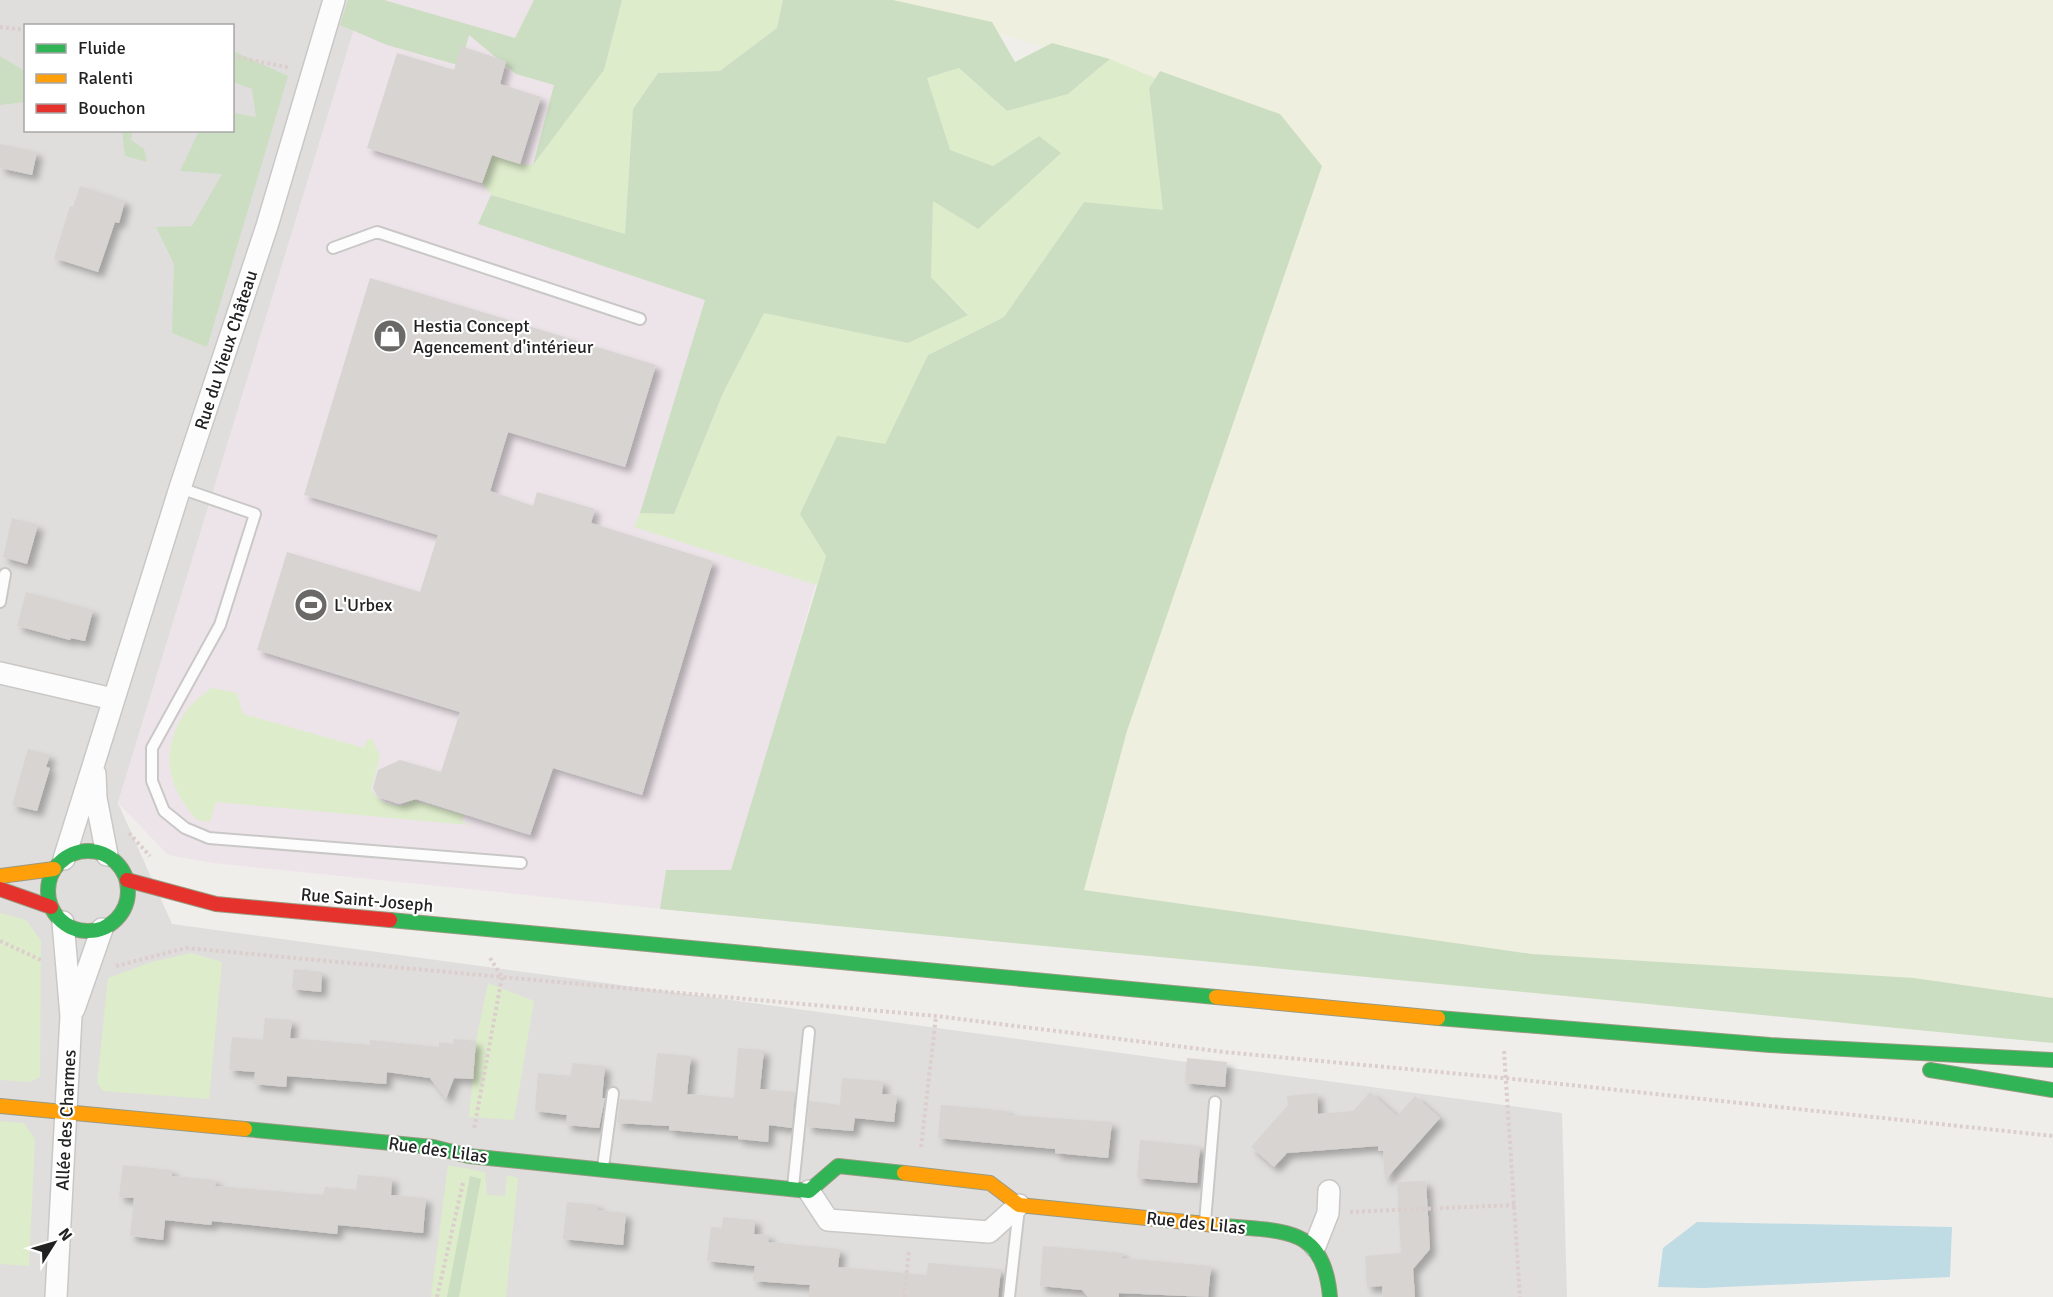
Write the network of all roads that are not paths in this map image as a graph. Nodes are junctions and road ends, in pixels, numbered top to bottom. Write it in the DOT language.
graph roads {
  1 [pos="334,0"];
  2 [pos="333,248"];
  3 [pos="640,319"];
  4 [pos="180,488"];
  5 [pos="5,574"];
  6 [pos="0,602"];
  7 [pos="0,673"];
  8 [pos="113,699"];
  9 [pos="94,758"];
  10 [pos="107,855"];
  11 [pos="521,863"];
  12 [pos="59,864"];
  13 [pos="0,876"];
  14 [pos="127,880"];
  15 [pos="0,889"];
  16 [pos="216,904"];
  17 [pos="170,908"];
  18 [pos="144,910"];
  19 [pos="122,913"];
  20 [pos="57,915"];
  21 [pos="102,929"];
  22 [pos="76,973"];
  23 [pos="809,1032"];
  24 [pos="1770,1045"];
  25 [pos="2053,1060"];
  26 [pos="2053,1090"];
  27 [pos="613,1093"];
  28 [pos="1215,1102"];
  29 [pos="0,1106"];
  30 [pos="67,1113"];
  31 [pos="603,1170"];
  32 [pos="801,1190"];
  33 [pos="1329,1191"];
  34 [pos="1019,1205"];
  35 [pos="1205,1224"];
  36 [pos="1315,1246"];
  37 [pos="56,1297"];
  38 [pos="1009,1297"];
  39 [pos="1330,1297"];
  1 -- 4 [label="street, Rue du Vieux Château"];
  2 -- 3 [label="lane"];
  4 -- 8 [label="street, Rue du Vieux Château"];
  4 -- 11 [label="lane"];
  5 -- 6 [label="lane"];
  7 -- 8 [label="street"];
  8 -- 9 [label="street, Rue du Vieux Château"];
  9 -- 10 [label="street"];
  9 -- 12 [label="street, Rue du Vieux Château"];
  10 -- 12 [label="street"];
  10 -- 14 [label="street"];
  12 -- 13 [label="street"];
  12 -- 20 [label="street"];
  14 -- 16 [label="street, Rue Saint-Joseph"];
  14 -- 19 [label="street"];
  15 -- 20 [label="street"];
  16 -- 17 [label="street, Rue Saint-Joseph"];
  16 -- 24 [label="street, Rue Saint-Joseph"];
  18 -- 19 [label="street"];
  19 -- 21 [label="street"];
  20 -- 21 [label="street"];
  20 -- 22 [label="street, Allée des Charmes"];
  21 -- 22 [label="street, Allée des Charmes"];
  22 -- 30 [label="street, Allée des Charmes"];
  23 -- 32 [label="lane"];
  24 -- 25 [label="street"];
  24 -- 26 [label="street"];
  27 -- 31 [label="lane"];
  28 -- 35 [label="lane"];
  29 -- 30 [label="street, Rue des Lilas"];
  30 -- 31 [label="street, Rue des Lilas"];
  30 -- 37 [label="street, Allée des Charmes"];
  31 -- 32 [label="street, Rue des Lilas"];
  32 -- 34 [label="street"];
  32 -- 34 [label="street"];
  33 -- 36 [label="street"];
  34 -- 35 [label="street, Rue des Lilas"];
  34 -- 38 [label="lane"];
  35 -- 36 [label="street, Rue des Lilas"];
  36 -- 39 [label="street"];
}
